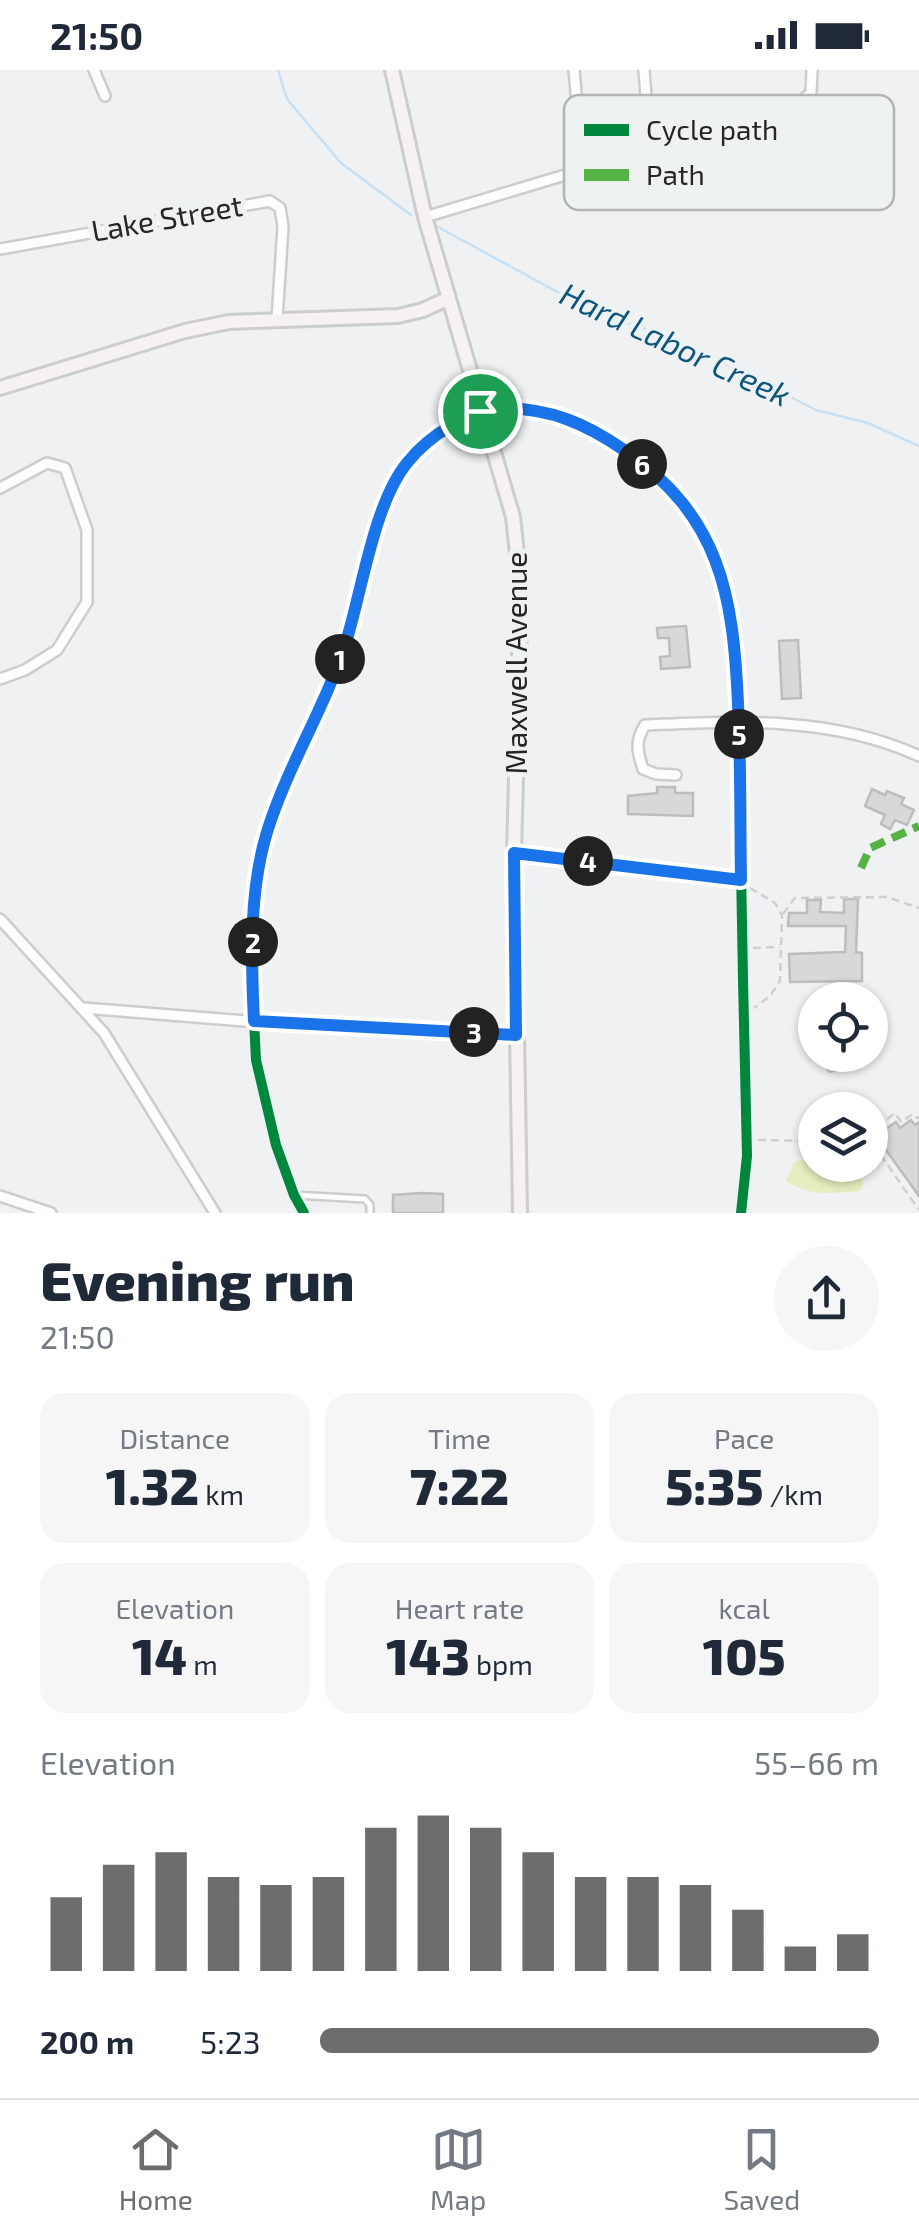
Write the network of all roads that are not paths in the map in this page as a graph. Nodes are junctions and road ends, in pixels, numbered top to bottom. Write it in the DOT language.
graph roads {
  1 [pos="94,70"];
  2 [pos="392,70"];
  3 [pos="574,70"];
  4 [pos="644,70"];
  5 [pos="812,70"];
  6 [pos="576,95"];
  7 [pos="646,95"];
  8 [pos="808,95"];
  9 [pos="105,96"];
  10 [pos="564,175"];
  11 [pos="425,217"];
  12 [pos="0,249"];
  13 [pos="447,299"];
  14 [pos="277,320"];
  15 [pos="0,388"];
  16 [pos="480,411"];
  17 [pos="0,488"];
  18 [pos="0,680"];
  19 [pos="739,723"];
  20 [pos="919,756"];
  21 [pos="676,775"];
  22 [pos="0,919"];
  23 [pos="83,1008"];
  24 [pos="254,1021"];
  25 [pos="516,1035"];
  26 [pos="0,1196"];
  27 [pos="294,1196"];
  28 [pos="52,1213"];
  29 [pos="215,1213"];
  30 [pos="304,1213"];
  31 [pos="370,1213"];
  32 [pos="520,1213"];
  33 [pos="742,1213"];
  1 -- 9 [label="street"];
  2 -- 11 [label="main road, Maxwell Avenue"];
  3 -- 6 [label="street"];
  4 -- 7 [label="street"];
  5 -- 8 [label="street"];
  10 -- 11 [label="street"];
  11 -- 13 [label="main road, Maxwell Avenue"];
  12 -- 14 [label="street, Lake Street"];
  13 -- 14 [label="main road"];
  13 -- 16 [label="main road, Maxwell Avenue"];
  14 -- 15 [label="main road"];
  16 -- 19 [label="street"];
  16 -- 24 [label="street"];
  16 -- 25 [label="main road, Maxwell Avenue"];
  17 -- 18 [label="street"];
  19 -- 20 [label="street"];
  19 -- 21 [label="street"];
  19 -- 33 [label="street"];
  22 -- 23 [label="street"];
  23 -- 24 [label="street"];
  23 -- 29 [label="street"];
  24 -- 25 [label="street"];
  24 -- 27 [label="street"];
  25 -- 32 [label="main road, Maxwell Avenue"];
  26 -- 28 [label="street"];
  27 -- 30 [label="street"];
  27 -- 31 [label="lane"];
}
